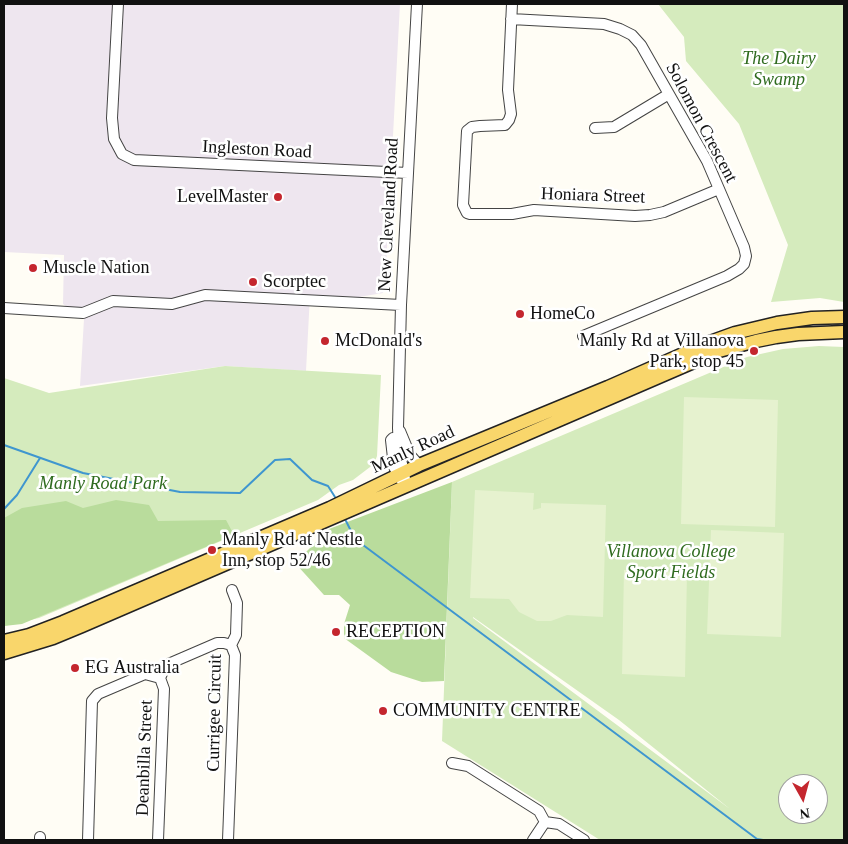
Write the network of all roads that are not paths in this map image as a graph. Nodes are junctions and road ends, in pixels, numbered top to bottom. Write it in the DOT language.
graph roads {
  1 [pos="118,4"];
  2 [pos="417,4"];
  3 [pos="512,4"];
  4 [pos="511,19"];
  5 [pos="669,94"];
  6 [pos="595,128"];
  7 [pos="408,173"];
  8 [pos="719,189"];
  9 [pos="401,305"];
  10 [pos="4,308"];
  11 [pos="844,316"];
  12 [pos="844,332"];
  13 [pos="583,336"];
  14 [pos="398,428"];
  15 [pos="419,465"];
  16 [pos="400,473"];
  17 [pos="406,487"];
  18 [pos="232,590"];
  19 [pos="53,638"];
  20 [pos="4,641"];
  21 [pos="231,645"];
  22 [pos="4,653"];
  23 [pos="4,660"];
  24 [pos="160,678"];
  25 [pos="452,763"];
  26 [pos="545,822"];
  27 [pos="88,840"];
  28 [pos="158,840"];
  29 [pos="228,840"];
  30 [pos="533,840"];
  31 [pos="584,840"];
  1 -- 7 [label="street, Ingleston Road"];
  2 -- 7 [label="street, New Cleveland Road"];
  3 -- 4 [label="street"];
  4 -- 5 [label="street, Solomon Crescent"];
  4 -- 8 [label="street, Honiara Street"];
  5 -- 6 [label="street"];
  5 -- 8 [label="street, Solomon Crescent"];
  7 -- 9 [label="street, New Cleveland Road"];
  8 -- 13 [label="street, Solomon Crescent"];
  9 -- 10 [label="street"];
  9 -- 14 [label="street, New Cleveland Road"];
  11 -- 15 [label="main road, Manly Road"];
  12 -- 17 [label="main road, Manly Road"];
  14 -- 15 [label="street, New Cleveland Road"];
  14 -- 16 [label="street, New Cleveland Road"];
  15 -- 16 [label="main road, Manly Road"];
  16 -- 17 [label="street, New Cleveland Road"];
  16 -- 20 [label="main road, Manly Road"];
  17 -- 19 [label="main road, Manly Road"];
  18 -- 21 [label="street"];
  19 -- 22 [label="main road, Manly Road"];
  19 -- 23 [label="main road"];
  21 -- 24 [label="street, Currigee Circuit"];
  21 -- 29 [label="street, Currigee Circuit"];
  24 -- 27 [label="street"];
  24 -- 28 [label="street, Deanbilla Street"];
  25 -- 26 [label="street"];
  26 -- 30 [label="street"];
  26 -- 31 [label="street"];
}
